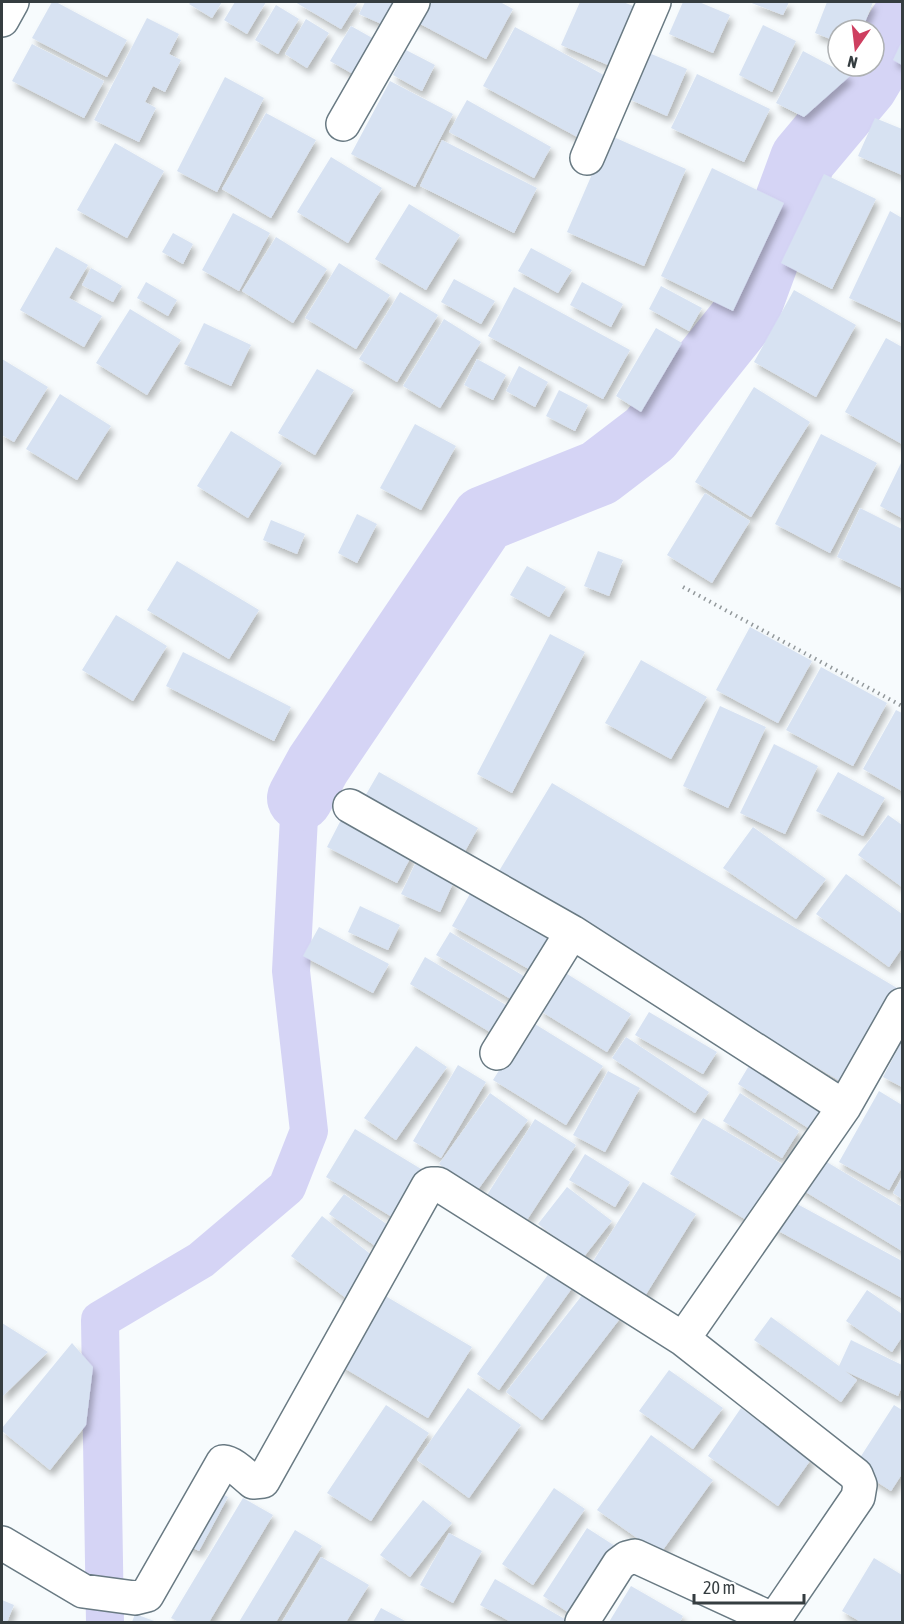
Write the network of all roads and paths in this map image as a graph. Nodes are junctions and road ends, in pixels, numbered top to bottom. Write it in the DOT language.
graph roads {
  1 [pos="12,2"];
  2 [pos="413,2"];
  3 [pos="654,2"];
  4 [pos="2,20"];
  5 [pos="343,124"];
  6 [pos="587,158"];
  7 [pos="683,587"];
  8 [pos="903,706"];
  9 [pos="350,806"];
  10 [pos="572,932"];
  11 [pos="903,1005"];
  12 [pos="497,1053"];
  13 [pos="844,1107"];
  14 [pos="682,1339"];
  15 [pos="2,1543"];
  16 [pos="775,1621"];
  17 [pos="582,1623"];
  1 -- 4 [label="street"];
  2 -- 5 [label="street"];
  3 -- 6 [label="street"];
  7 -- 8 [label="path"];
  9 -- 10 [label="street"];
  10 -- 12 [label="street"];
  10 -- 13 [label="street"];
  11 -- 13 [label="street"];
  13 -- 14 [label="street"];
  14 -- 15 [label="street"];
  14 -- 16 [label="street"];
  16 -- 17 [label="street"];
}
